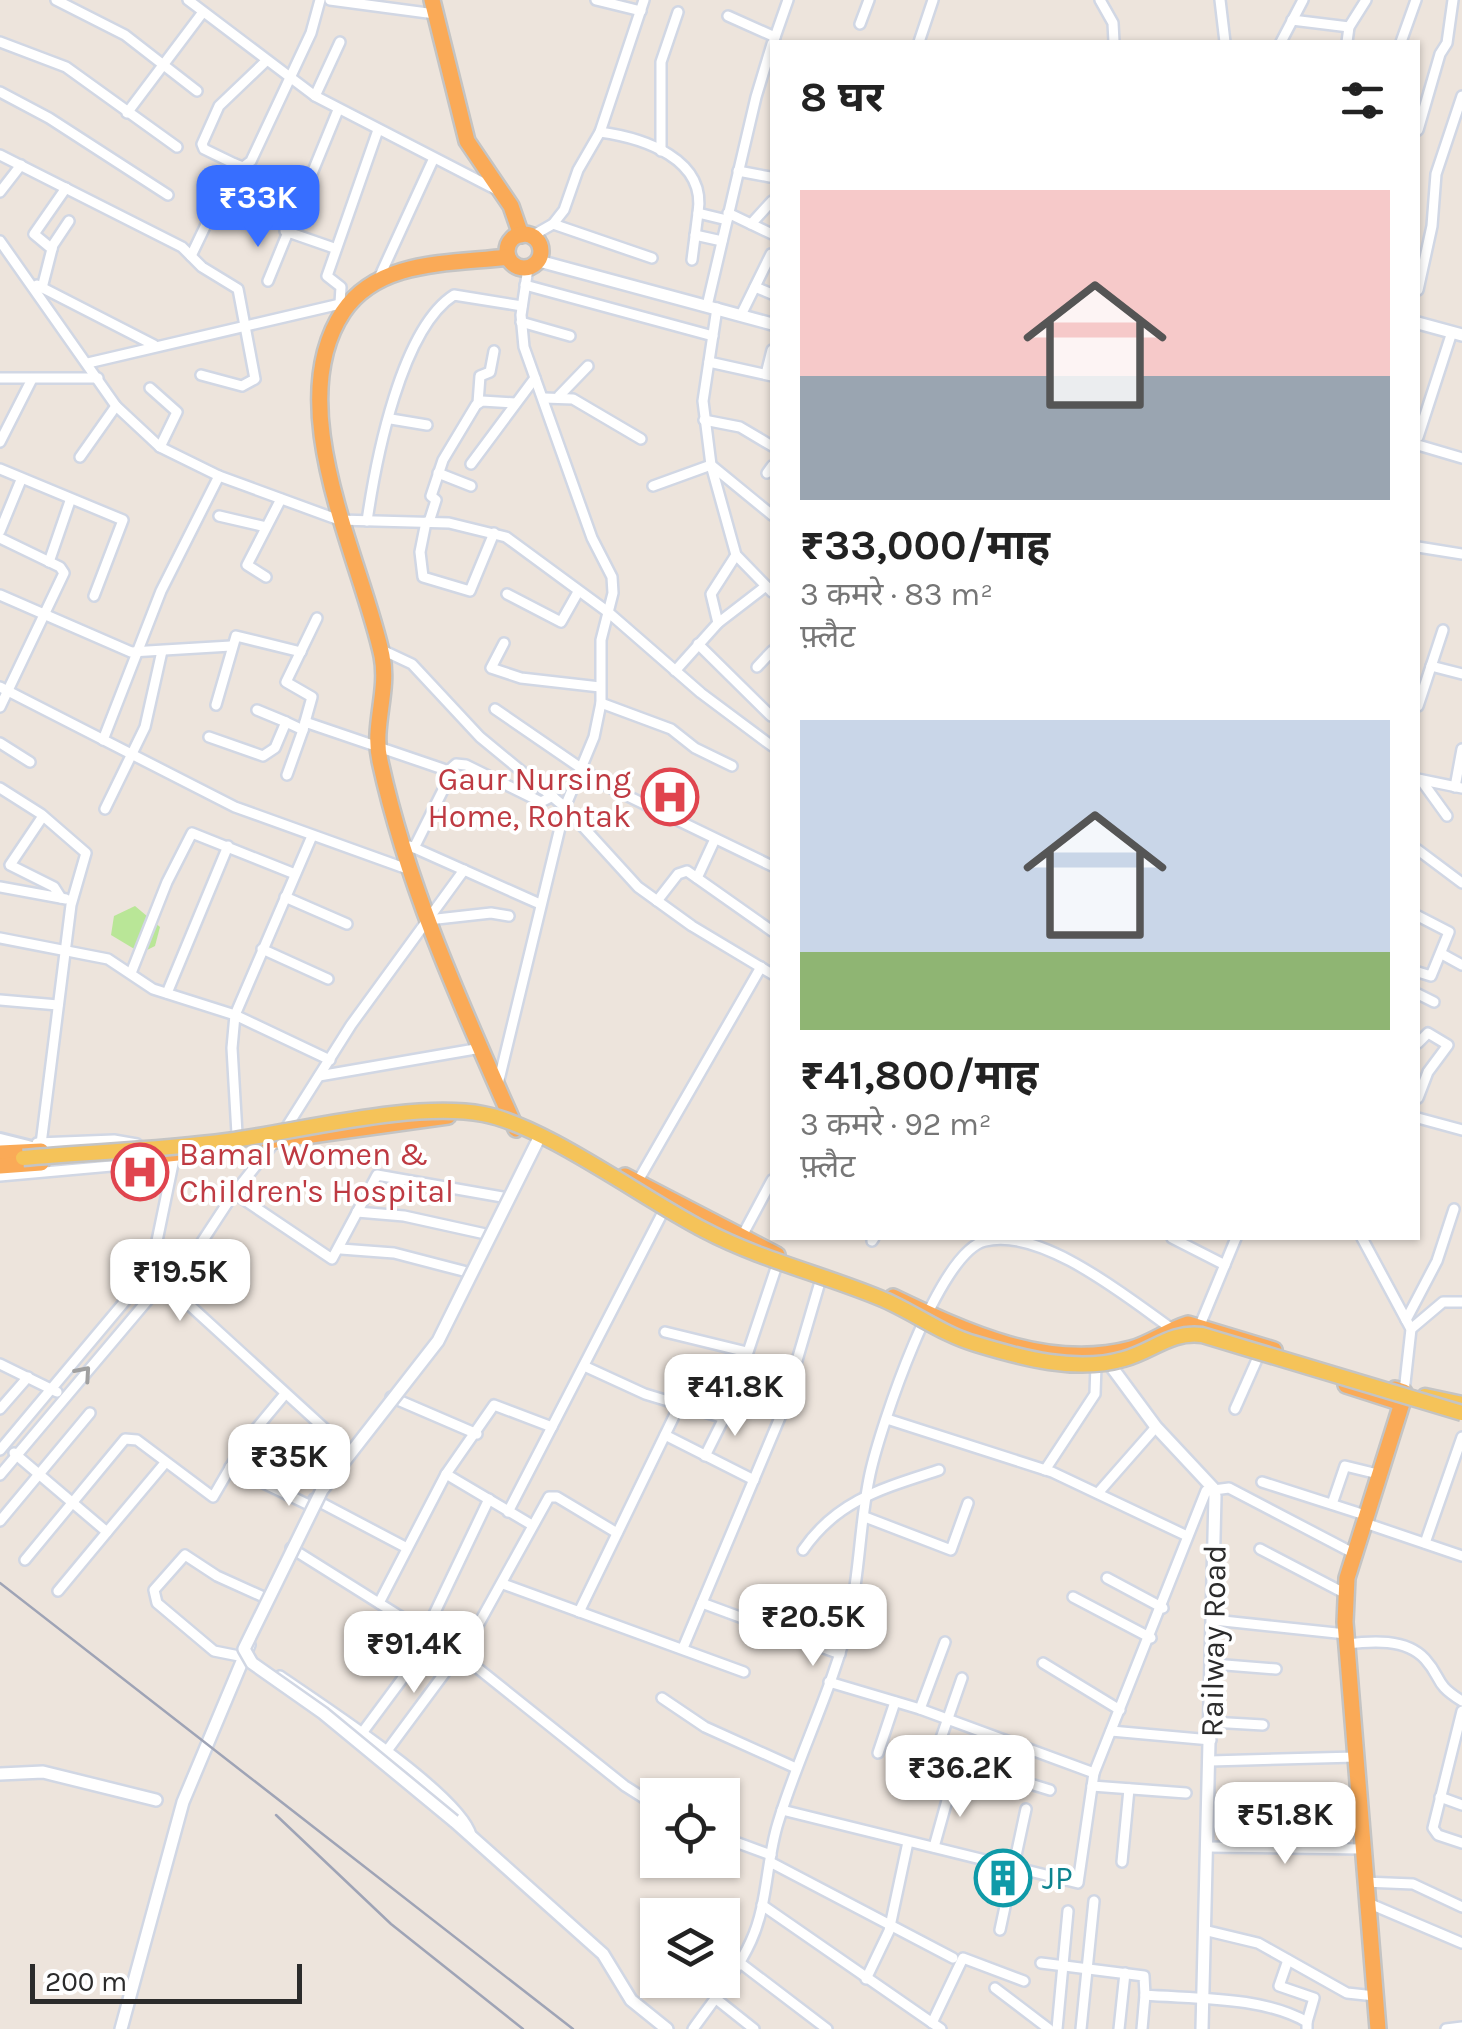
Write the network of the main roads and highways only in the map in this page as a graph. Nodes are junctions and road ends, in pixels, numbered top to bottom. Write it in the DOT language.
graph roads {
  1 [pos="434,7"];
  2 [pos="527,236"];
  3 [pos="508,257"];
  4 [pos="513,1122"];
  5 [pos="282,1134"];
  6 [pos="539,1136"];
  7 [pos="0,1138"];
  8 [pos="44,1147"];
  9 [pos="176,1152"];
  10 [pos="0,1153"];
  11 [pos="20,1158"];
  12 [pos="0,1166"];
  13 [pos="634,1187"];
  14 [pos="738,1243"];
  15 [pos="923,1319"];
  16 [pos="1176,1332"];
  17 [pos="1403,1397"];
  18 [pos="1462,1404"];
  19 [pos="1462,1415"];
  20 [pos="1378,2029"];
  1 -- 2 [label="highway"];
  2 -- 3 [label="highway"];
  2 -- 3 [label="highway"];
  3 -- 4 [label="highway"];
  4 -- 5 [label="highway"];
  4 -- 6 [label="highway"];
  5 -- 9 [label="highway"];
  5 -- 9 [label="highway"];
  6 -- 11 [label="main road, bridge"];
  6 -- 13 [label="highway"];
  6 -- 19 [label="main road, bridge"];
  7 -- 8 [label="main road"];
  8 -- 9 [label="highway"];
  8 -- 10 [label="highway"];
  9 -- 12 [label="highway"];
  10 -- 11 [label="main road"];
  11 -- 12 [label="main road"];
  13 -- 14 [label="highway"];
  13 -- 14 [label="highway"];
  14 -- 15 [label="highway"];
  14 -- 15 [label="highway"];
  15 -- 16 [label="highway"];
  16 -- 17 [label="highway"];
  16 -- 17 [label="highway"];
  17 -- 18 [label="main road"];
  17 -- 19 [label="main road"];
  17 -- 20 [label="highway"];
}
